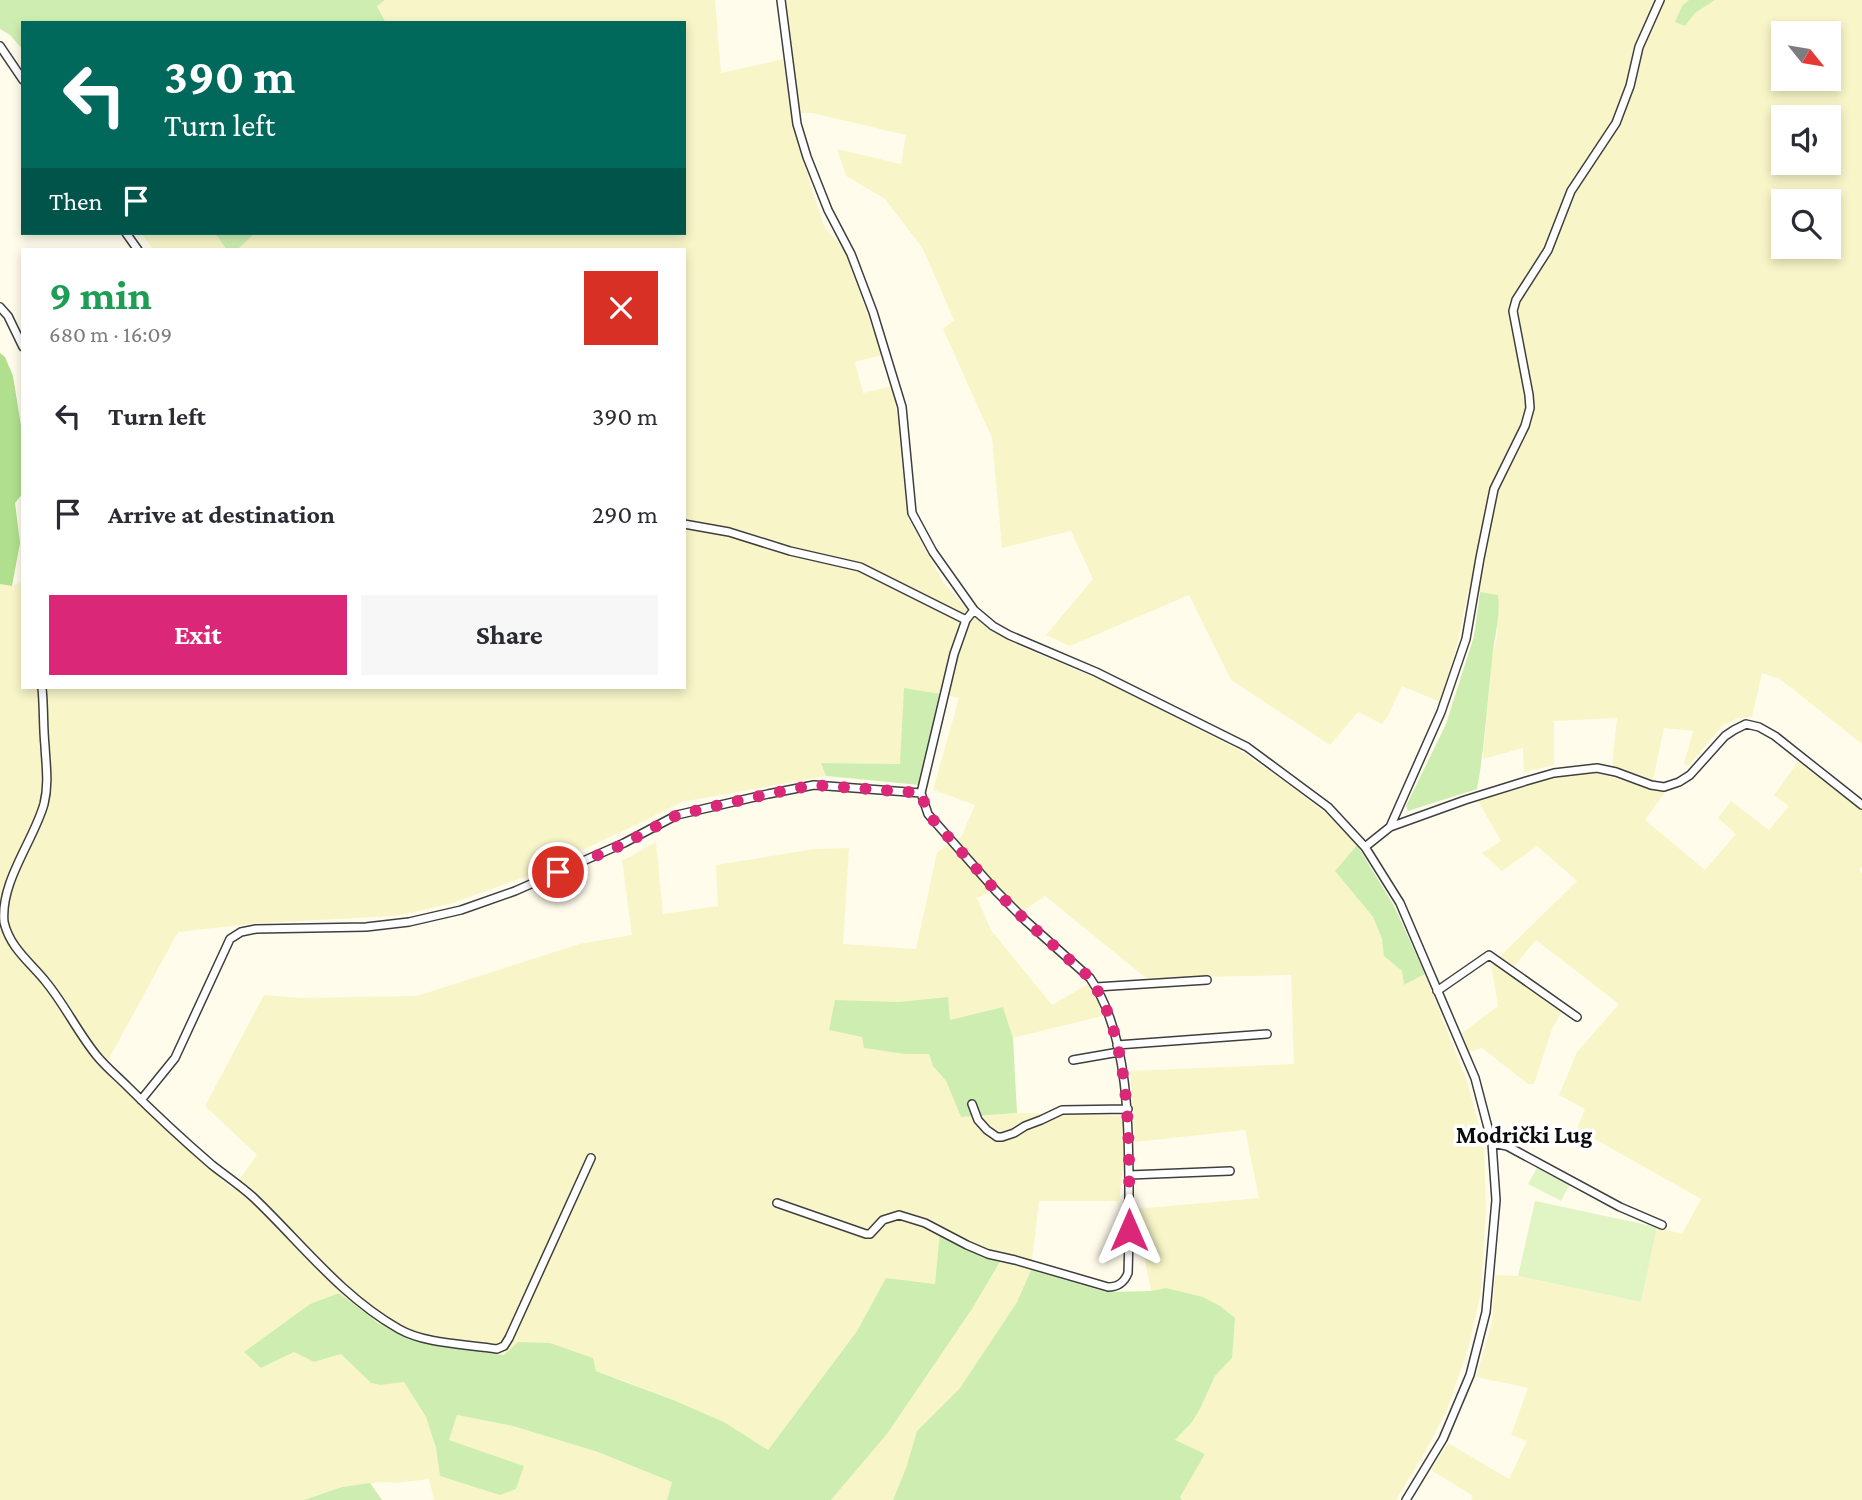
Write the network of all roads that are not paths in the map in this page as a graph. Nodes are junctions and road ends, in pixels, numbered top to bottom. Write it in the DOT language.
graph roads {
  1 [pos="781,0"];
  2 [pos="1660,0"];
  3 [pos="0,46"];
  4 [pos="21,77"];
  5 [pos="0,307"];
  6 [pos="21,342"];
  7 [pos="686,524"];
  8 [pos="974,610"];
  9 [pos="966,620"];
  10 [pos="42,689"];
  11 [pos="921,793"];
  12 [pos="1862,805"];
  13 [pos="1390,827"];
  14 [pos="1365,848"];
  15 [pos="1207,980"];
  16 [pos="1096,987"];
  17 [pos="1437,991"];
  18 [pos="1577,1017"];
  19 [pos="1267,1034"];
  20 [pos="1118,1048"];
  21 [pos="1073,1060"];
  22 [pos="141,1100"];
  23 [pos="972,1104"];
  24 [pos="1128,1109"];
  25 [pos="1492,1143"];
  26 [pos="591,1158"];
  27 [pos="1230,1171"];
  28 [pos="1129,1175"];
  29 [pos="777,1203"];
  30 [pos="1661,1225"];
  31 [pos="1406,1500"];
  1 -- 8 [label="street"];
  2 -- 13 [label="street"];
  3 -- 4 [label="street"];
  5 -- 6 [label="street"];
  7 -- 9 [label="street"];
  8 -- 9 [label="street"];
  8 -- 14 [label="street"];
  9 -- 11 [label="street"];
  10 -- 22 [label="street"];
  11 -- 16 [label="street"];
  11 -- 22 [label="street"];
  12 -- 13 [label="street"];
  13 -- 14 [label="street"];
  14 -- 17 [label="street"];
  15 -- 16 [label="street"];
  16 -- 20 [label="street"];
  17 -- 18 [label="street"];
  17 -- 25 [label="street"];
  19 -- 20 [label="street"];
  20 -- 21 [label="street"];
  20 -- 24 [label="street"];
  22 -- 26 [label="street"];
  23 -- 24 [label="street"];
  24 -- 28 [label="street"];
  25 -- 30 [label="street"];
  25 -- 31 [label="street"];
  27 -- 28 [label="street"];
  28 -- 29 [label="street"];
}
